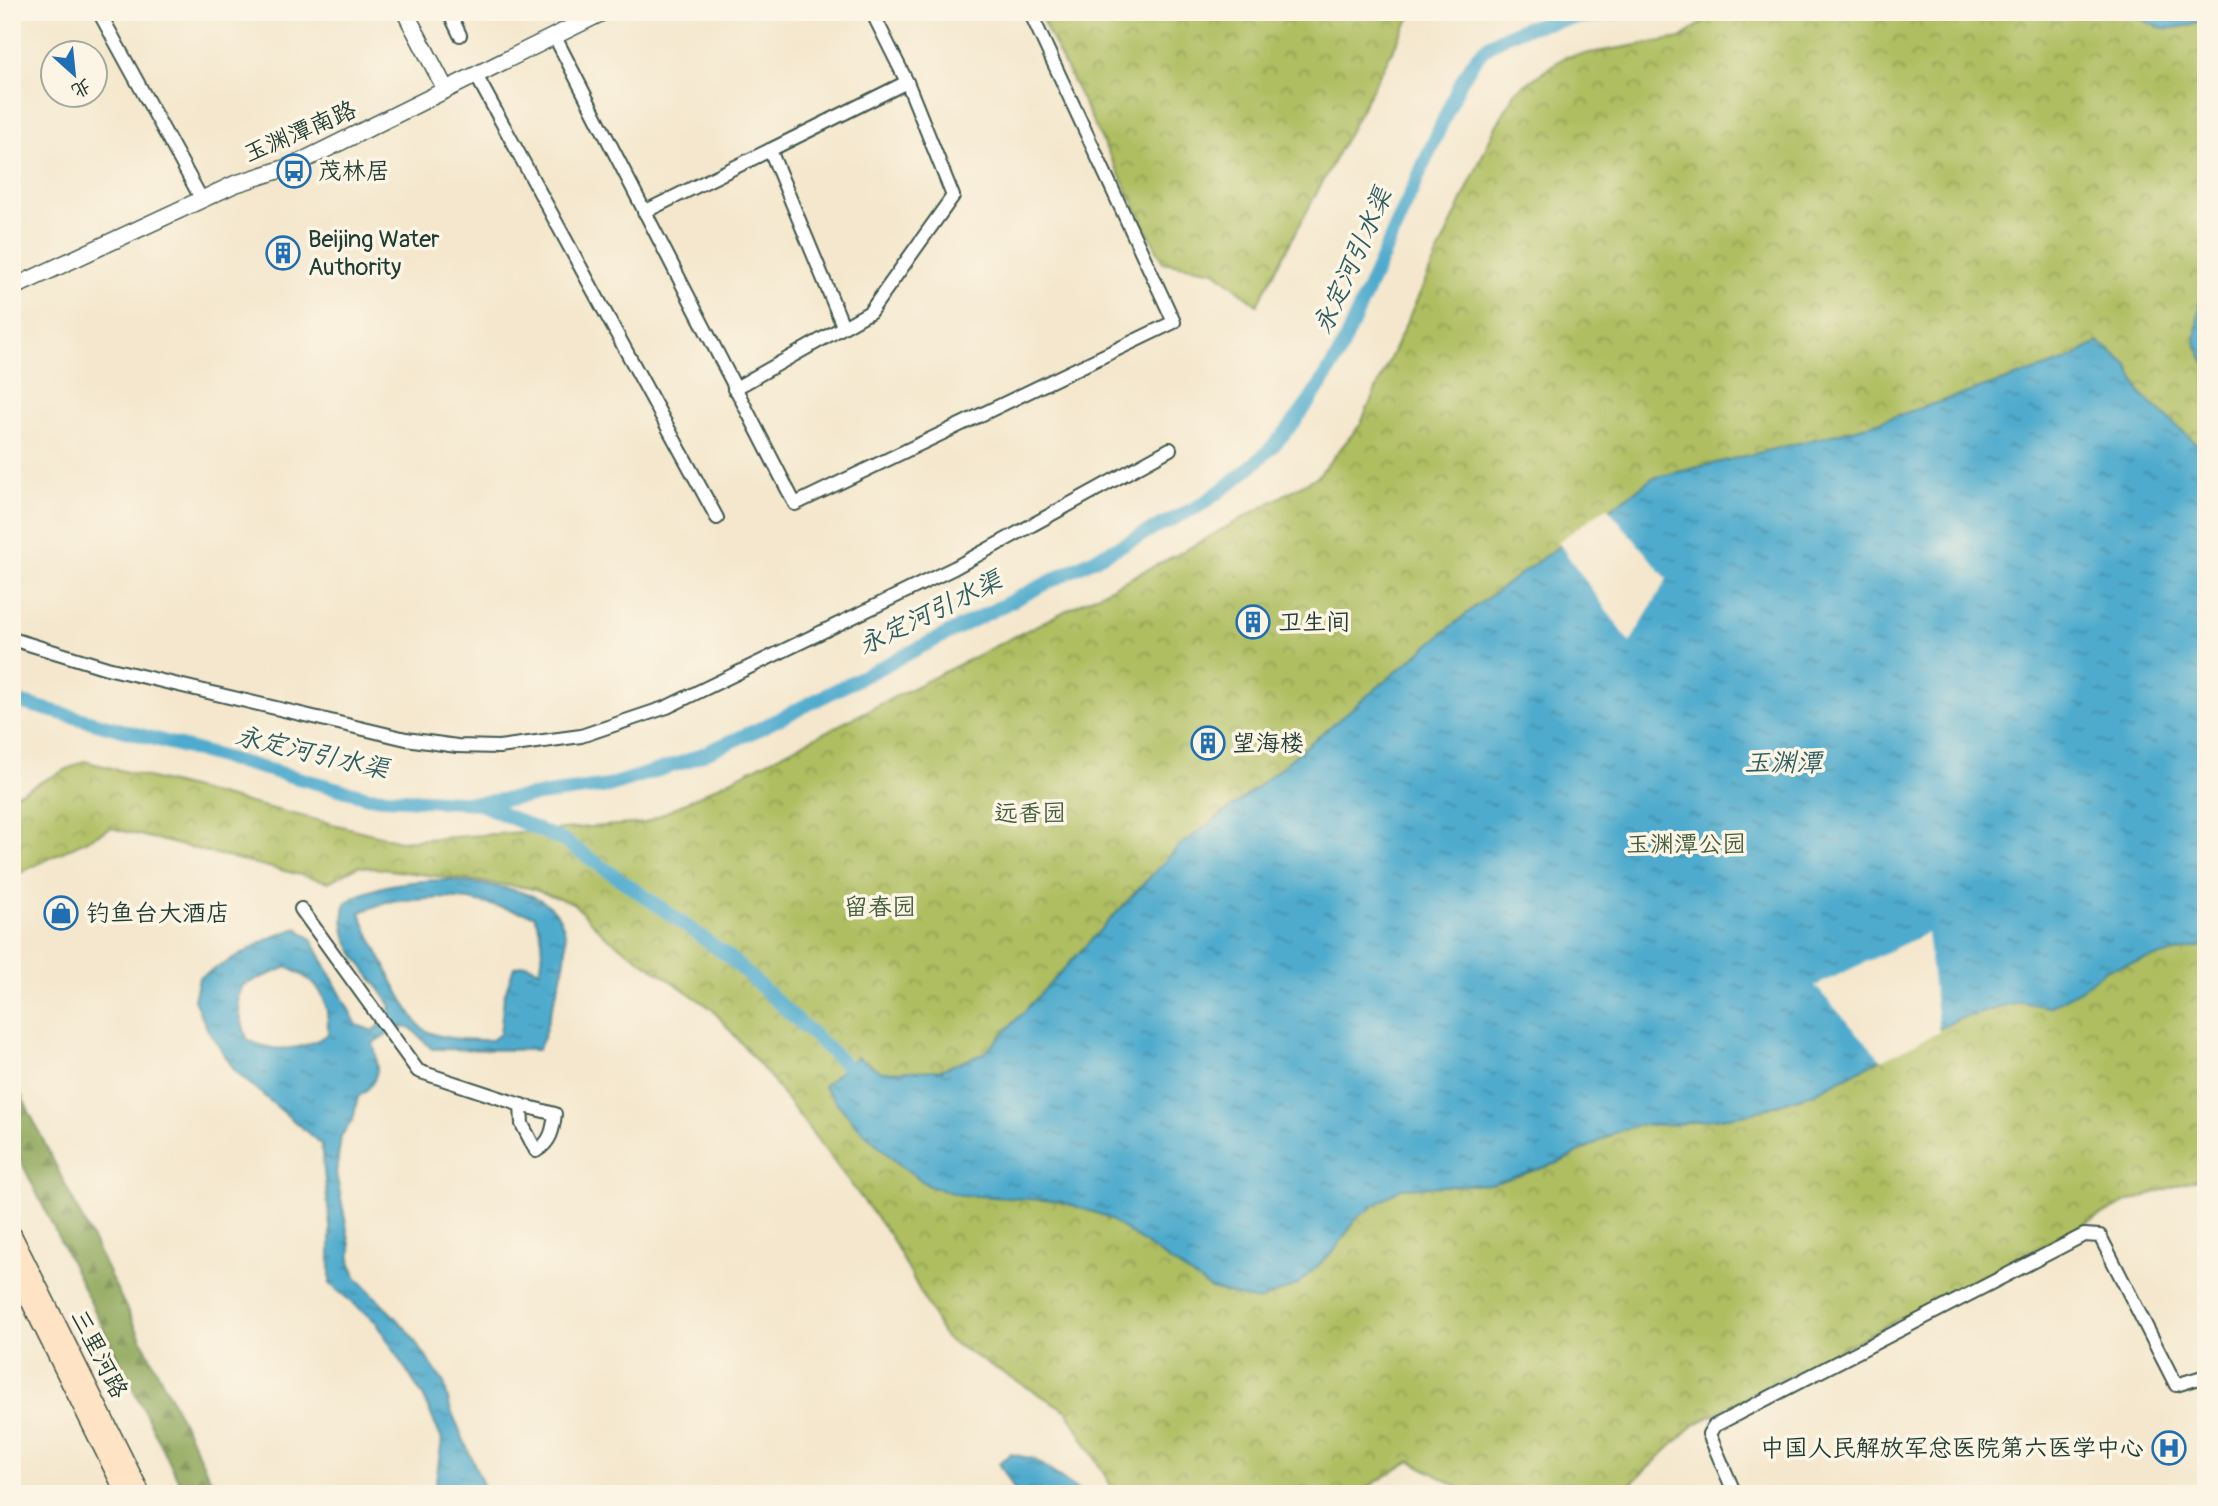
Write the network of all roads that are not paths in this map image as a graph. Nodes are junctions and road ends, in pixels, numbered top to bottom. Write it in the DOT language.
graph roads {
  1 [pos="99,12"];
  2 [pos="405,12"];
  3 [pos="449,12"];
  4 [pos="603,12"];
  5 [pos="872,12"];
  6 [pos="1030,12"];
  7 [pos="460,35"];
  8 [pos="555,36"];
  9 [pos="476,75"];
  10 [pos="907,82"];
  11 [pos="446,90"];
  12 [pos="771,150"];
  13 [pos="202,200"];
  14 [pos="644,212"];
  15 [pos="12,288"];
  16 [pos="843,326"];
  17 [pos="734,389"];
  18 [pos="1170,449"];
  19 [pos="717,518"];
  20 [pos="12,639"];
  21 [pos="301,909"];
  22 [pos="521,1105"];
  23 [pos="12,1235"];
  24 [pos="12,1264"];
  25 [pos="2206,1376"];
  26 [pos="126,1494"];
  27 [pos="141,1494"];
  28 [pos="1735,1494"];
  1 -- 13 [label="street"];
  2 -- 11 [label="street"];
  3 -- 7 [label="street"];
  4 -- 8 [label="street, 玉渊潭南路"];
  5 -- 10 [label="street"];
  6 -- 17 [label="street"];
  8 -- 9 [label="street, 玉渊潭南路"];
  8 -- 14 [label="street"];
  9 -- 11 [label="street, 玉渊潭南路"];
  9 -- 19 [label="street"];
  10 -- 12 [label="street"];
  10 -- 16 [label="street"];
  11 -- 13 [label="street, 玉渊潭南路"];
  12 -- 14 [label="street"];
  12 -- 16 [label="street"];
  13 -- 15 [label="street, 玉渊潭南路"];
  14 -- 17 [label="street"];
  16 -- 17 [label="street"];
  18 -- 20 [label="street"];
  21 -- 22 [label="street"];
  23 -- 27 [label="main road, 三里河路"];
  24 -- 26 [label="main road, 三里河路"];
  25 -- 28 [label="street"];
}
